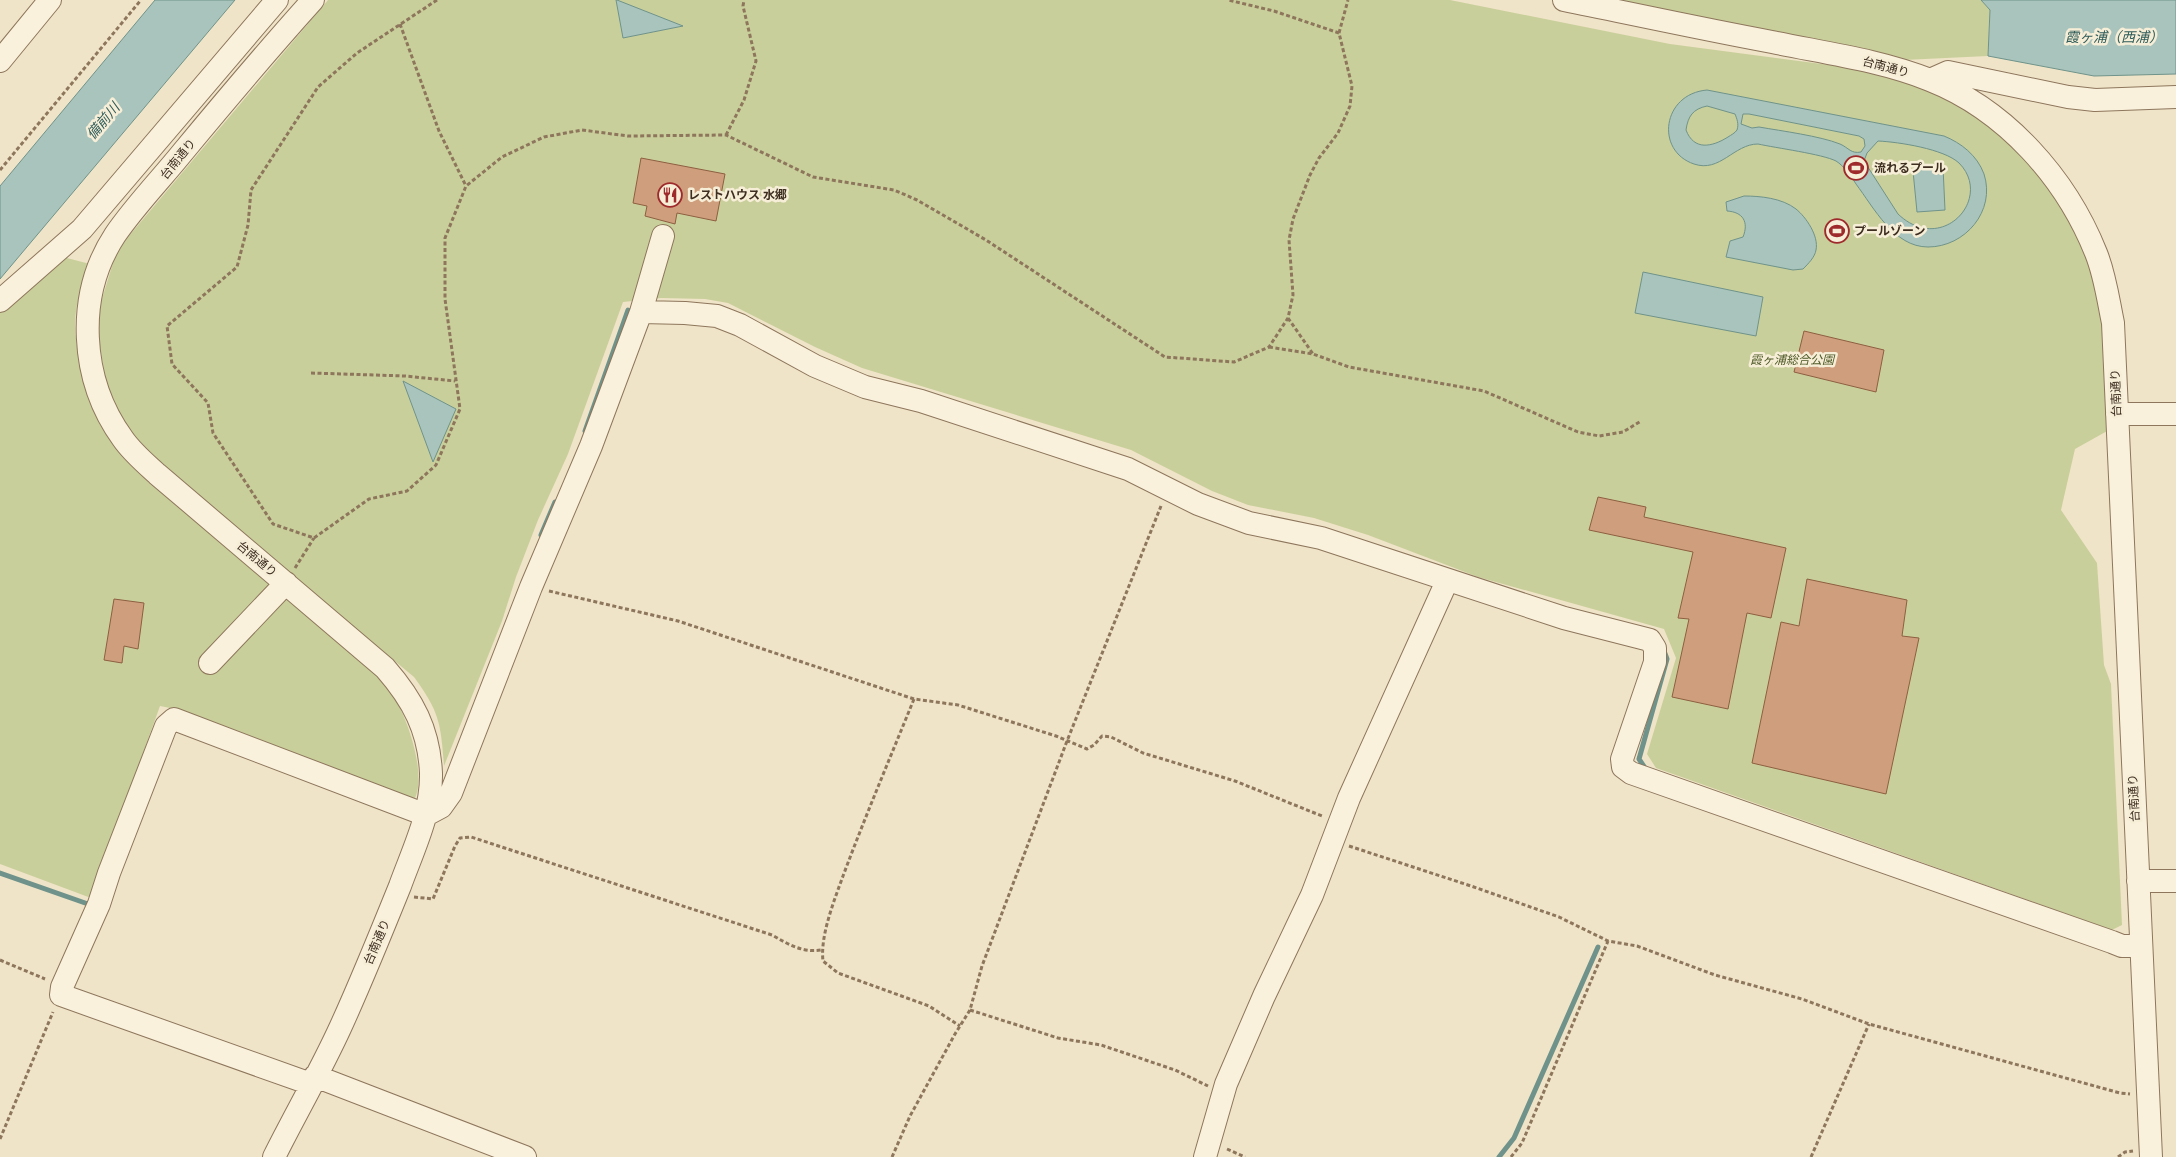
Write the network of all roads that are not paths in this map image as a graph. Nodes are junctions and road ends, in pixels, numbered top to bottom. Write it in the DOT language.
graph roads {
  1 [pos="50,0"];
  2 [pos="277,0"];
  3 [pos="312,0"];
  4 [pos="1564,0"];
  5 [pos="1,56"];
  6 [pos="1930,80"];
  7 [pos="1992,80"];
  8 [pos="2176,97"];
  9 [pos="1982,108"];
  10 [pos="663,236"];
  11 [pos="0,301"];
  12 [pos="641,312"];
  13 [pos="2117,414"];
  14 [pos="2176,414"];
  15 [pos="1447,581"];
  16 [pos="286,583"];
  17 [pos="210,663"];
  18 [pos="426,816"];
  19 [pos="2138,881"];
  20 [pos="2176,881"];
  21 [pos="2140,946"];
  22 [pos="313,1080"];
  23 [pos="274,1157"];
  24 [pos="525,1157"];
  25 [pos="1206,1157"];
  26 [pos="2151,1157"];
  1 -- 5 [label="street"];
  2 -- 11 [label="street"];
  3 -- 16 [label="street, 台南通り"];
  4 -- 6 [label="street, 台南通り"];
  6 -- 7 [label="street"];
  6 -- 9 [label="street, 台南通り"];
  7 -- 8 [label="street"];
  7 -- 9 [label="street"];
  9 -- 13 [label="street, 台南通り"];
  10 -- 12 [label="street"];
  12 -- 15 [label="street"];
  12 -- 18 [label="street"];
  13 -- 14 [label="street"];
  13 -- 19 [label="street, 台南通り"];
  15 -- 21 [label="street"];
  15 -- 25 [label="street"];
  16 -- 17 [label="street"];
  16 -- 18 [label="street, 台南通り"];
  18 -- 22 [label="street, 台南通り"];
  18 -- 22 [label="street"];
  19 -- 20 [label="street"];
  19 -- 21 [label="street, 台南通り"];
  21 -- 26 [label="street, 台南通り"];
  22 -- 23 [label="street, 台南通り"];
  22 -- 24 [label="street"];
}
